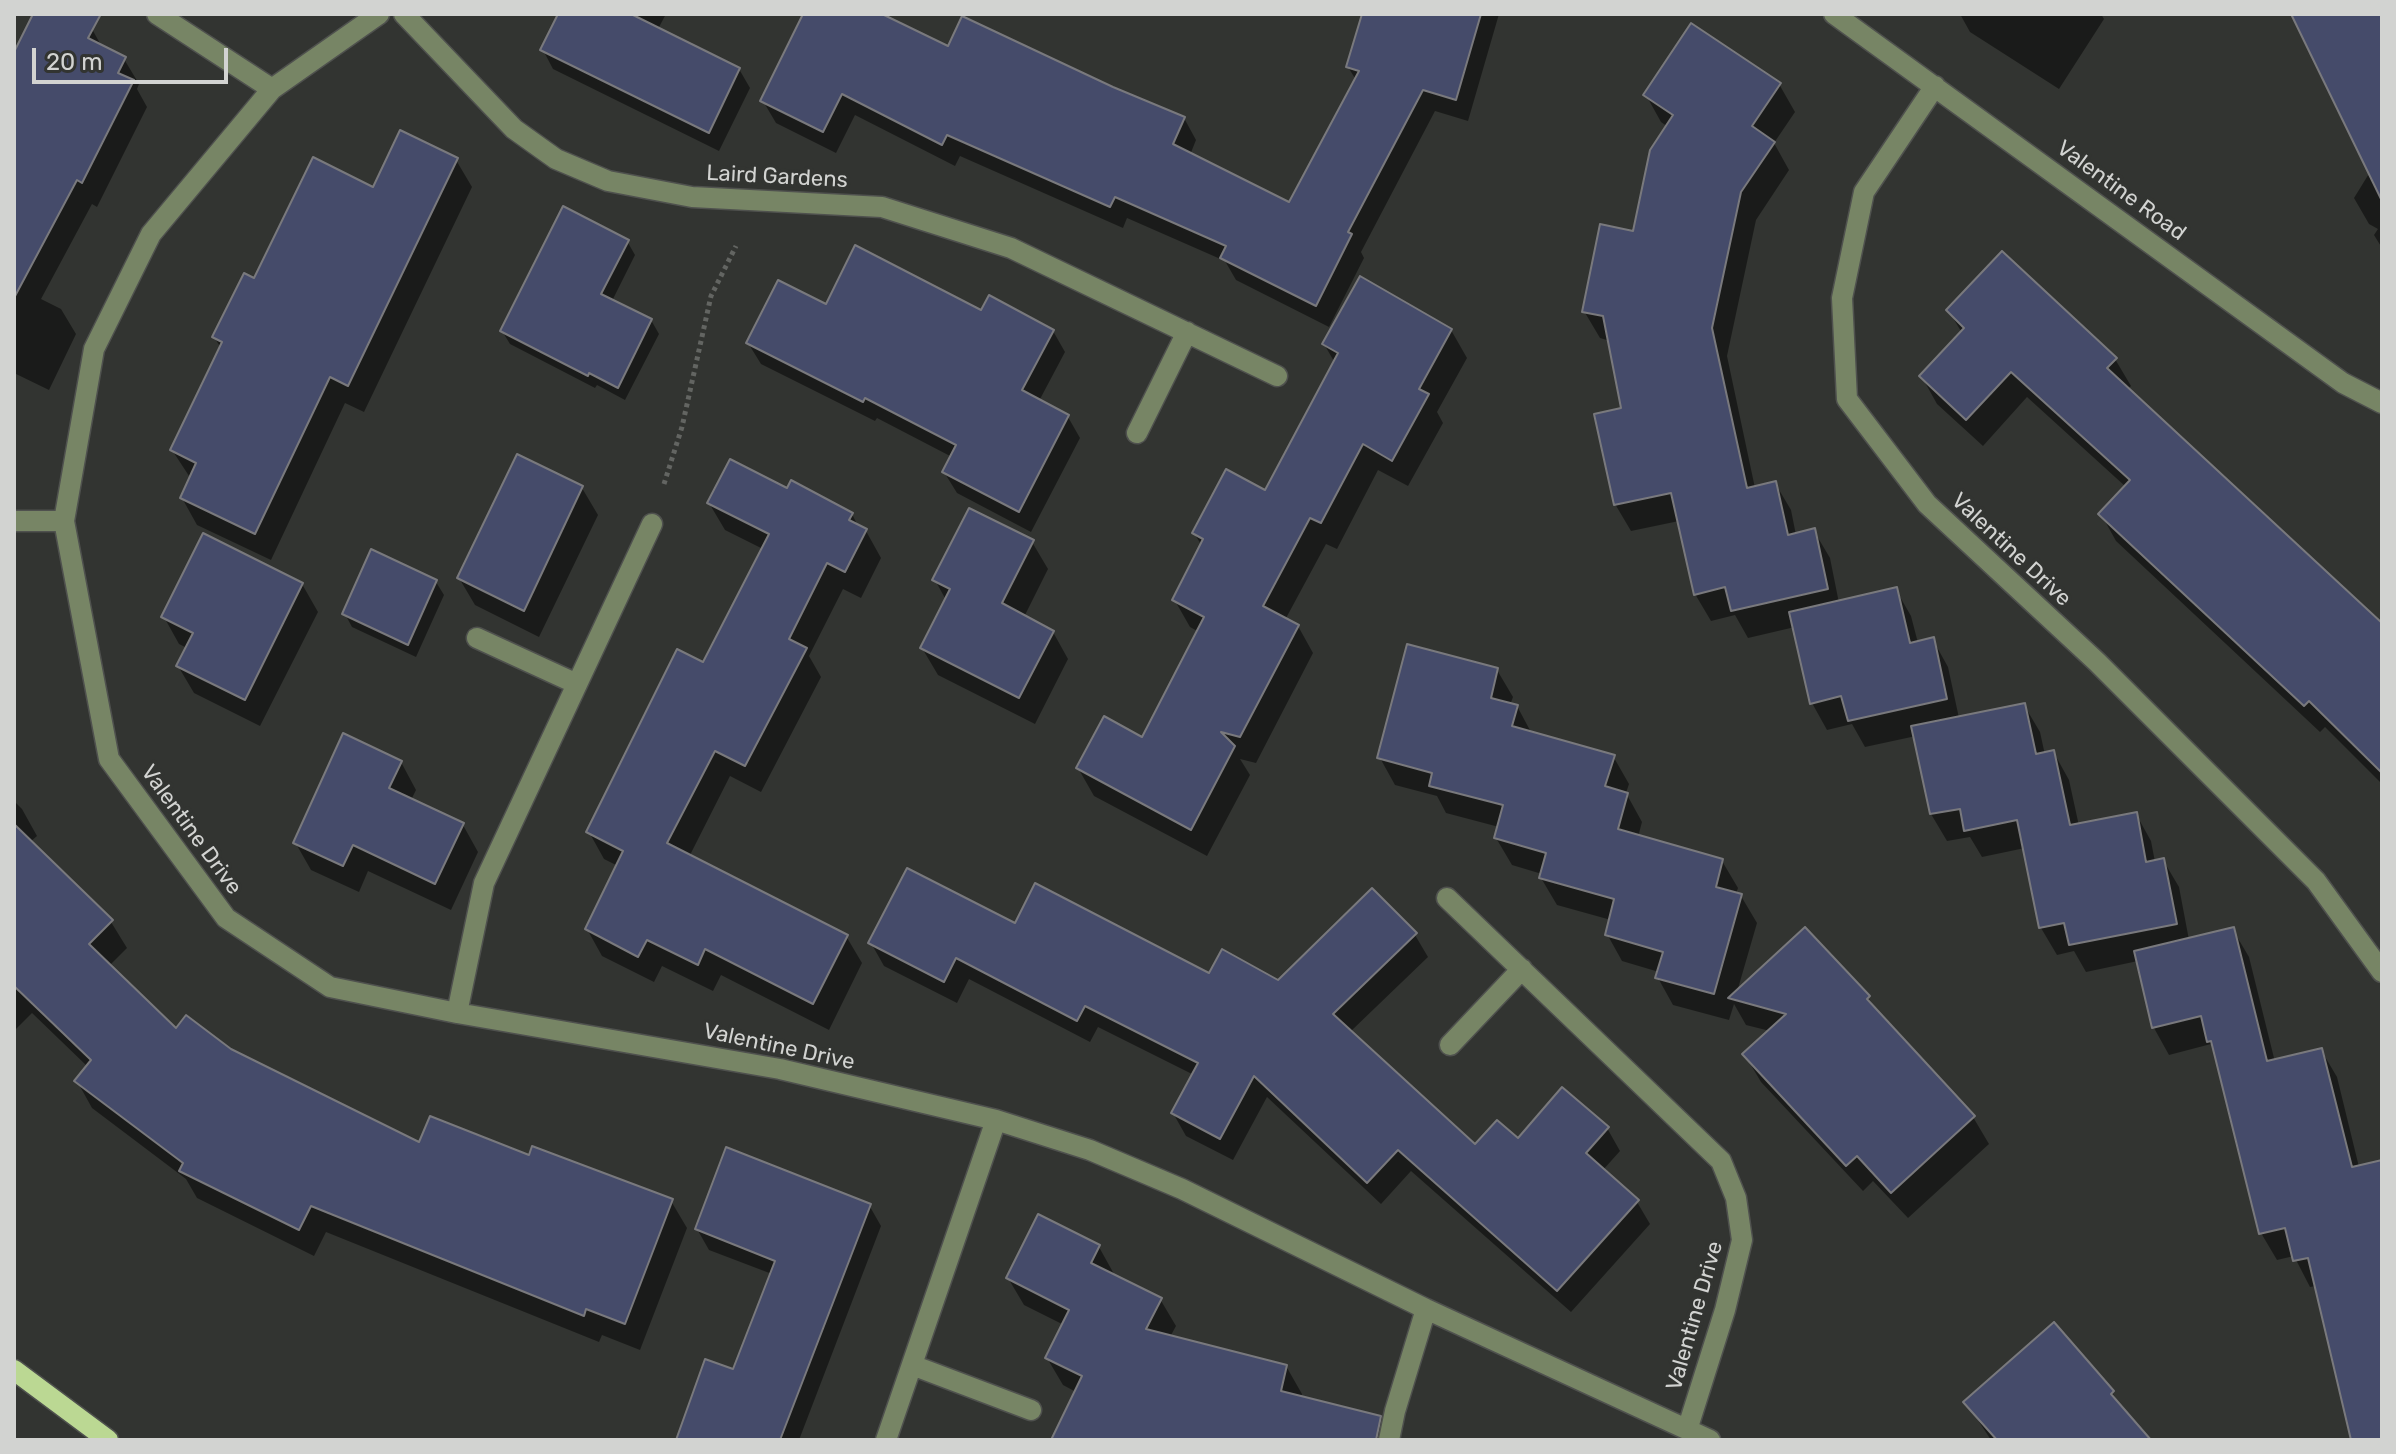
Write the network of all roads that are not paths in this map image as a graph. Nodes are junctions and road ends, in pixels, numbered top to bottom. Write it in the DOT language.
graph roads {
  1 [pos="157,14"];
  2 [pos="379,14"];
  3 [pos="404,14"];
  4 [pos="1834,14"];
  5 [pos="1935,86"];
  6 [pos="272,89"];
  7 [pos="1187,332"];
  8 [pos="1277,376"];
  9 [pos="2382,403"];
  10 [pos="1137,433"];
  11 [pos="14,521"];
  12 [pos="64,521"];
  13 [pos="652,524"];
  14 [pos="477,638"];
  15 [pos="577,684"];
  16 [pos="1447,898"];
  17 [pos="1522,969"];
  18 [pos="2382,972"];
  19 [pos="457,1013"];
  20 [pos="1450,1045"];
  21 [pos="996,1120"];
  22 [pos="1426,1309"];
  23 [pos="912,1365"];
  24 [pos="14,1370"];
  25 [pos="1031,1410"];
  26 [pos="1688,1427"];
  27 [pos="108,1440"];
  28 [pos="886,1440"];
  29 [pos="1389,1440"];
  30 [pos="1710,1440"];
  1 -- 6 [label="street"];
  2 -- 6 [label="street, Valentine Drive"];
  3 -- 7 [label="street, Laird Gardens"];
  4 -- 5 [label="street, Valentine Road"];
  5 -- 9 [label="street, Valentine Road"];
  5 -- 18 [label="street, Valentine Drive"];
  6 -- 12 [label="street, Valentine Drive"];
  7 -- 8 [label="street, Laird Gardens"];
  7 -- 10 [label="street"];
  11 -- 12 [label="street"];
  12 -- 19 [label="street, Valentine Drive"];
  13 -- 15 [label="street"];
  14 -- 15 [label="street"];
  15 -- 19 [label="street"];
  16 -- 17 [label="street, Valentine Drive"];
  17 -- 20 [label="street"];
  17 -- 26 [label="street, Valentine Drive"];
  19 -- 21 [label="street, Valentine Drive"];
  21 -- 22 [label="street, Valentine Drive"];
  21 -- 23 [label="street"];
  22 -- 26 [label="street, Valentine Drive"];
  22 -- 29 [label="street"];
  23 -- 25 [label="street"];
  23 -- 28 [label="street"];
  24 -- 27 [label="main road"];
  26 -- 30 [label="street, Valentine Drive"];
}
